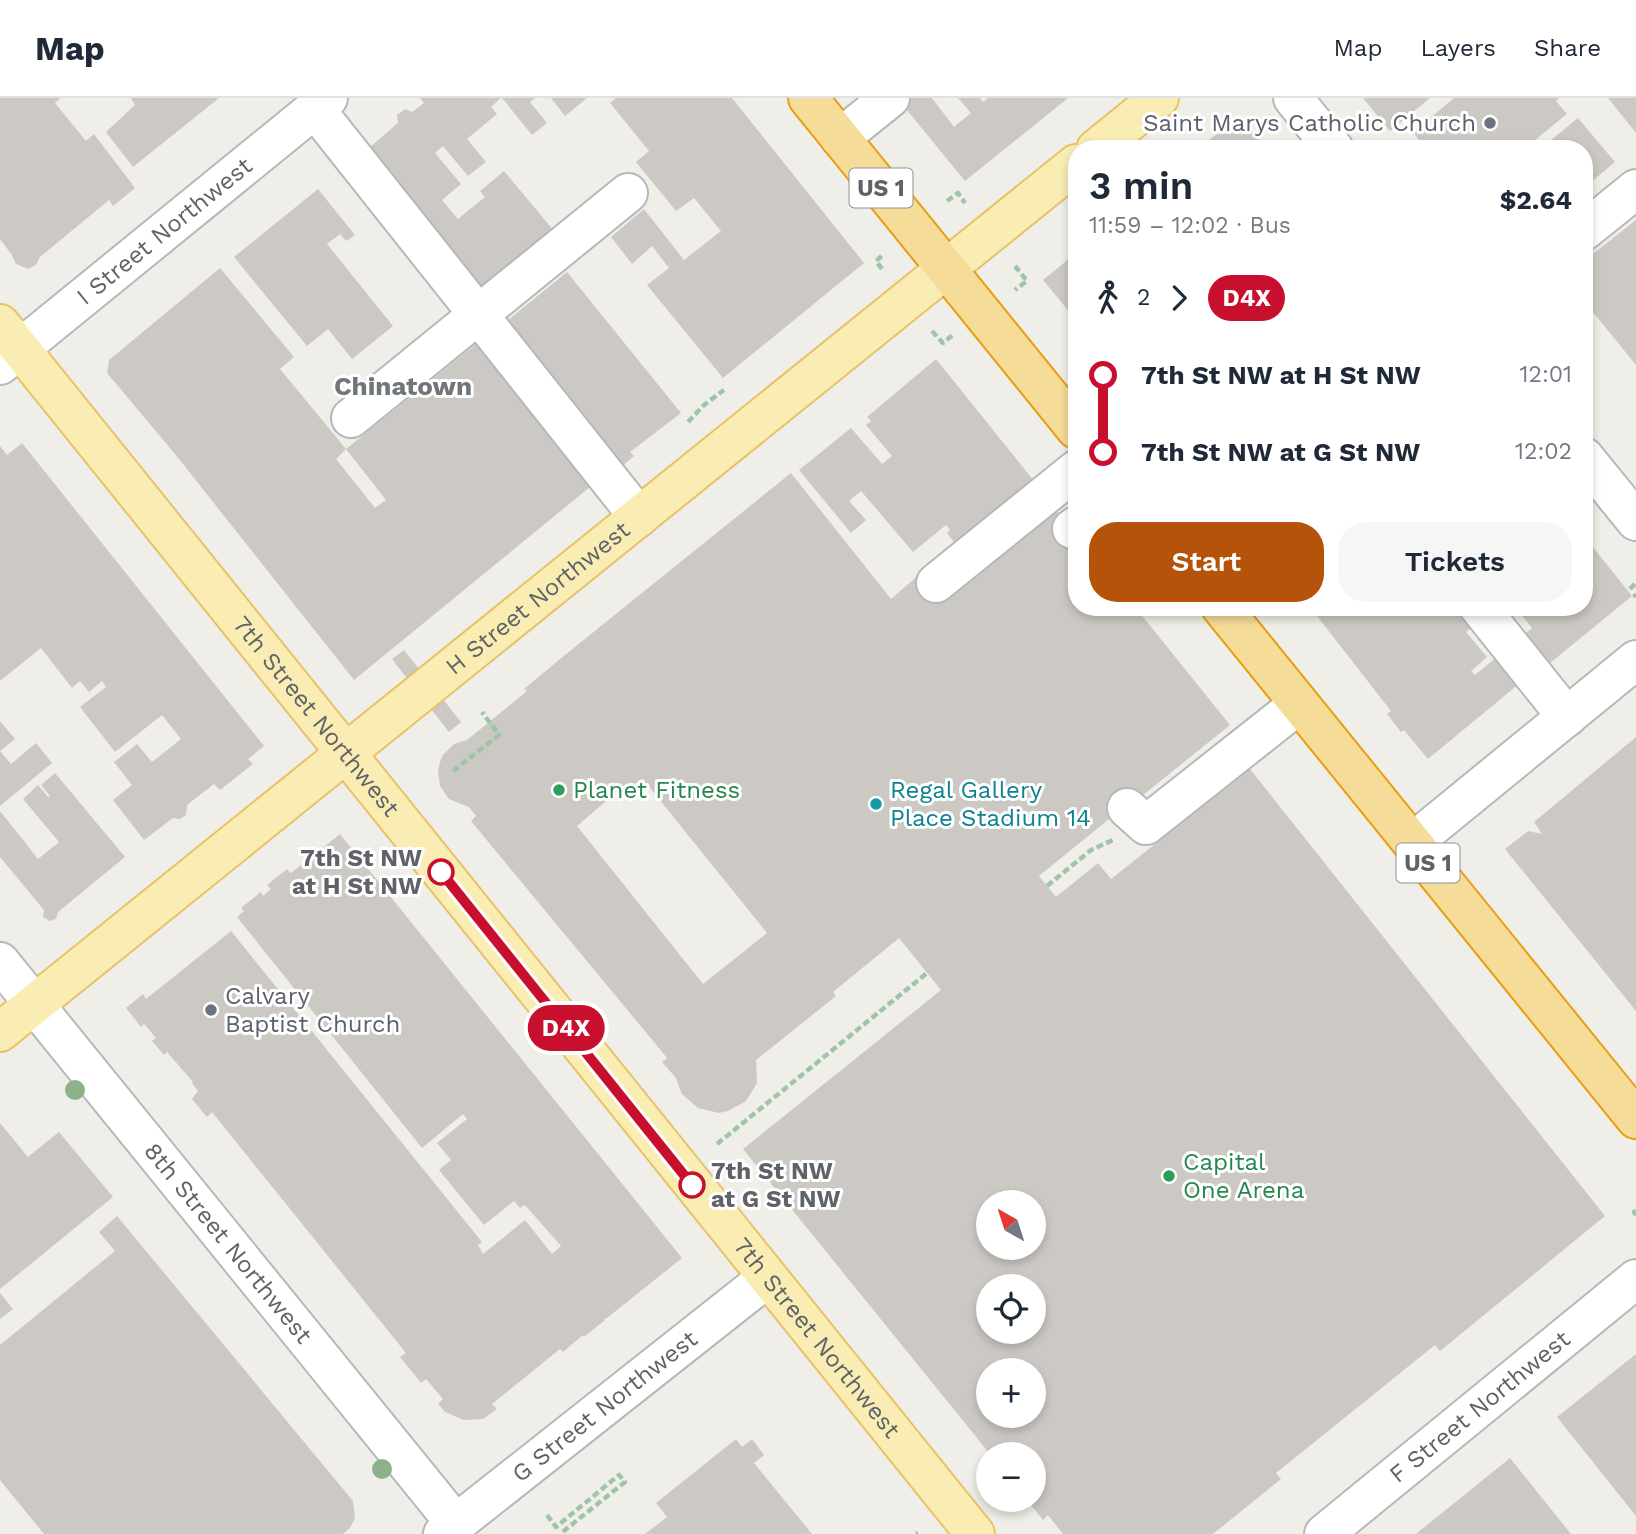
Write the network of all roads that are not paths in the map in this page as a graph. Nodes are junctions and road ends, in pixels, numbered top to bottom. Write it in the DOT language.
graph roads {
  1 [pos="808,98"];
  2 [pos="890,98"];
  3 [pos="1159,98"];
  4 [pos="1293,98"];
  5 [pos="321,104"];
  6 [pos="840,138"];
  7 [pos="1110,140"];
  8 [pos="1327,140"];
  9 [pos="1068,174"];
  10 [pos="1636,189"];
  11 [pos="628,193"];
  12 [pos="1593,224"];
  13 [pos="946,269"];
  14 [pos="480,314"];
  15 [pos="7,346"];
  16 [pos="351,418"];
  17 [pos="1068,419"];
  18 [pos="1593,468"];
  19 [pos="1068,476"];
  20 [pos="639,517"];
  21 [pos="1636,521"];
  22 [pos="936,583"];
  23 [pos="1228,616"];
  24 [pos="1486,616"];
  25 [pos="1636,660"];
  26 [pos="1299,704"];
  27 [pos="1567,717"];
  28 [pos="346,754"];
  29 [pos="1127,808"];
  30 [pos="1412,843"];
  31 [pos="0,962"];
  32 [pos="34,1005"];
  33 [pos="0,1032"];
  34 [pos="1636,1119"];
  35 [pos="767,1278"];
  36 [pos="1636,1279"];
  37 [pos="450,1529"];
  38 [pos="975,1534"];
  39 [pos="1324,1534"];
  1 -- 6 [label="highway, US 1"];
  2 -- 6 [label="street"];
  3 -- 7 [label="main road, H Street Northwest"];
  4 -- 8 [label="street"];
  5 -- 14 [label="street"];
  5 -- 15 [label="street, I Street Northwest"];
  6 -- 13 [label="highway, US 1"];
  9 -- 13 [label="main road, H Street Northwest"];
  10 -- 12 [label="street"];
  11 -- 14 [label="street"];
  13 -- 17 [label="highway, US 1"];
  13 -- 20 [label="main road, H Street Northwest"];
  14 -- 16 [label="street"];
  14 -- 20 [label="street"];
  15 -- 28 [label="main road, 7th Street Northwest"];
  18 -- 21 [label="street"];
  19 -- 22 [label="street"];
  20 -- 28 [label="main road, H Street Northwest"];
  23 -- 26 [label="highway, US 1"];
  24 -- 27 [label="street"];
  25 -- 27 [label="street"];
  26 -- 29 [label="street"];
  26 -- 30 [label="highway, US 1"];
  27 -- 30 [label="street"];
  28 -- 32 [label="main road, H Street Northwest"];
  28 -- 35 [label="main road, 7th Street Northwest"];
  30 -- 34 [label="highway, US 1"];
  31 -- 32 [label="street, 8th Street Northwest"];
  32 -- 33 [label="main road, H Street Northwest"];
  32 -- 37 [label="street, 8th Street Northwest"];
  35 -- 37 [label="street, G Street Northwest"];
  35 -- 38 [label="main road, 7th Street Northwest"];
  36 -- 39 [label="street, F Street Northwest"];
}
